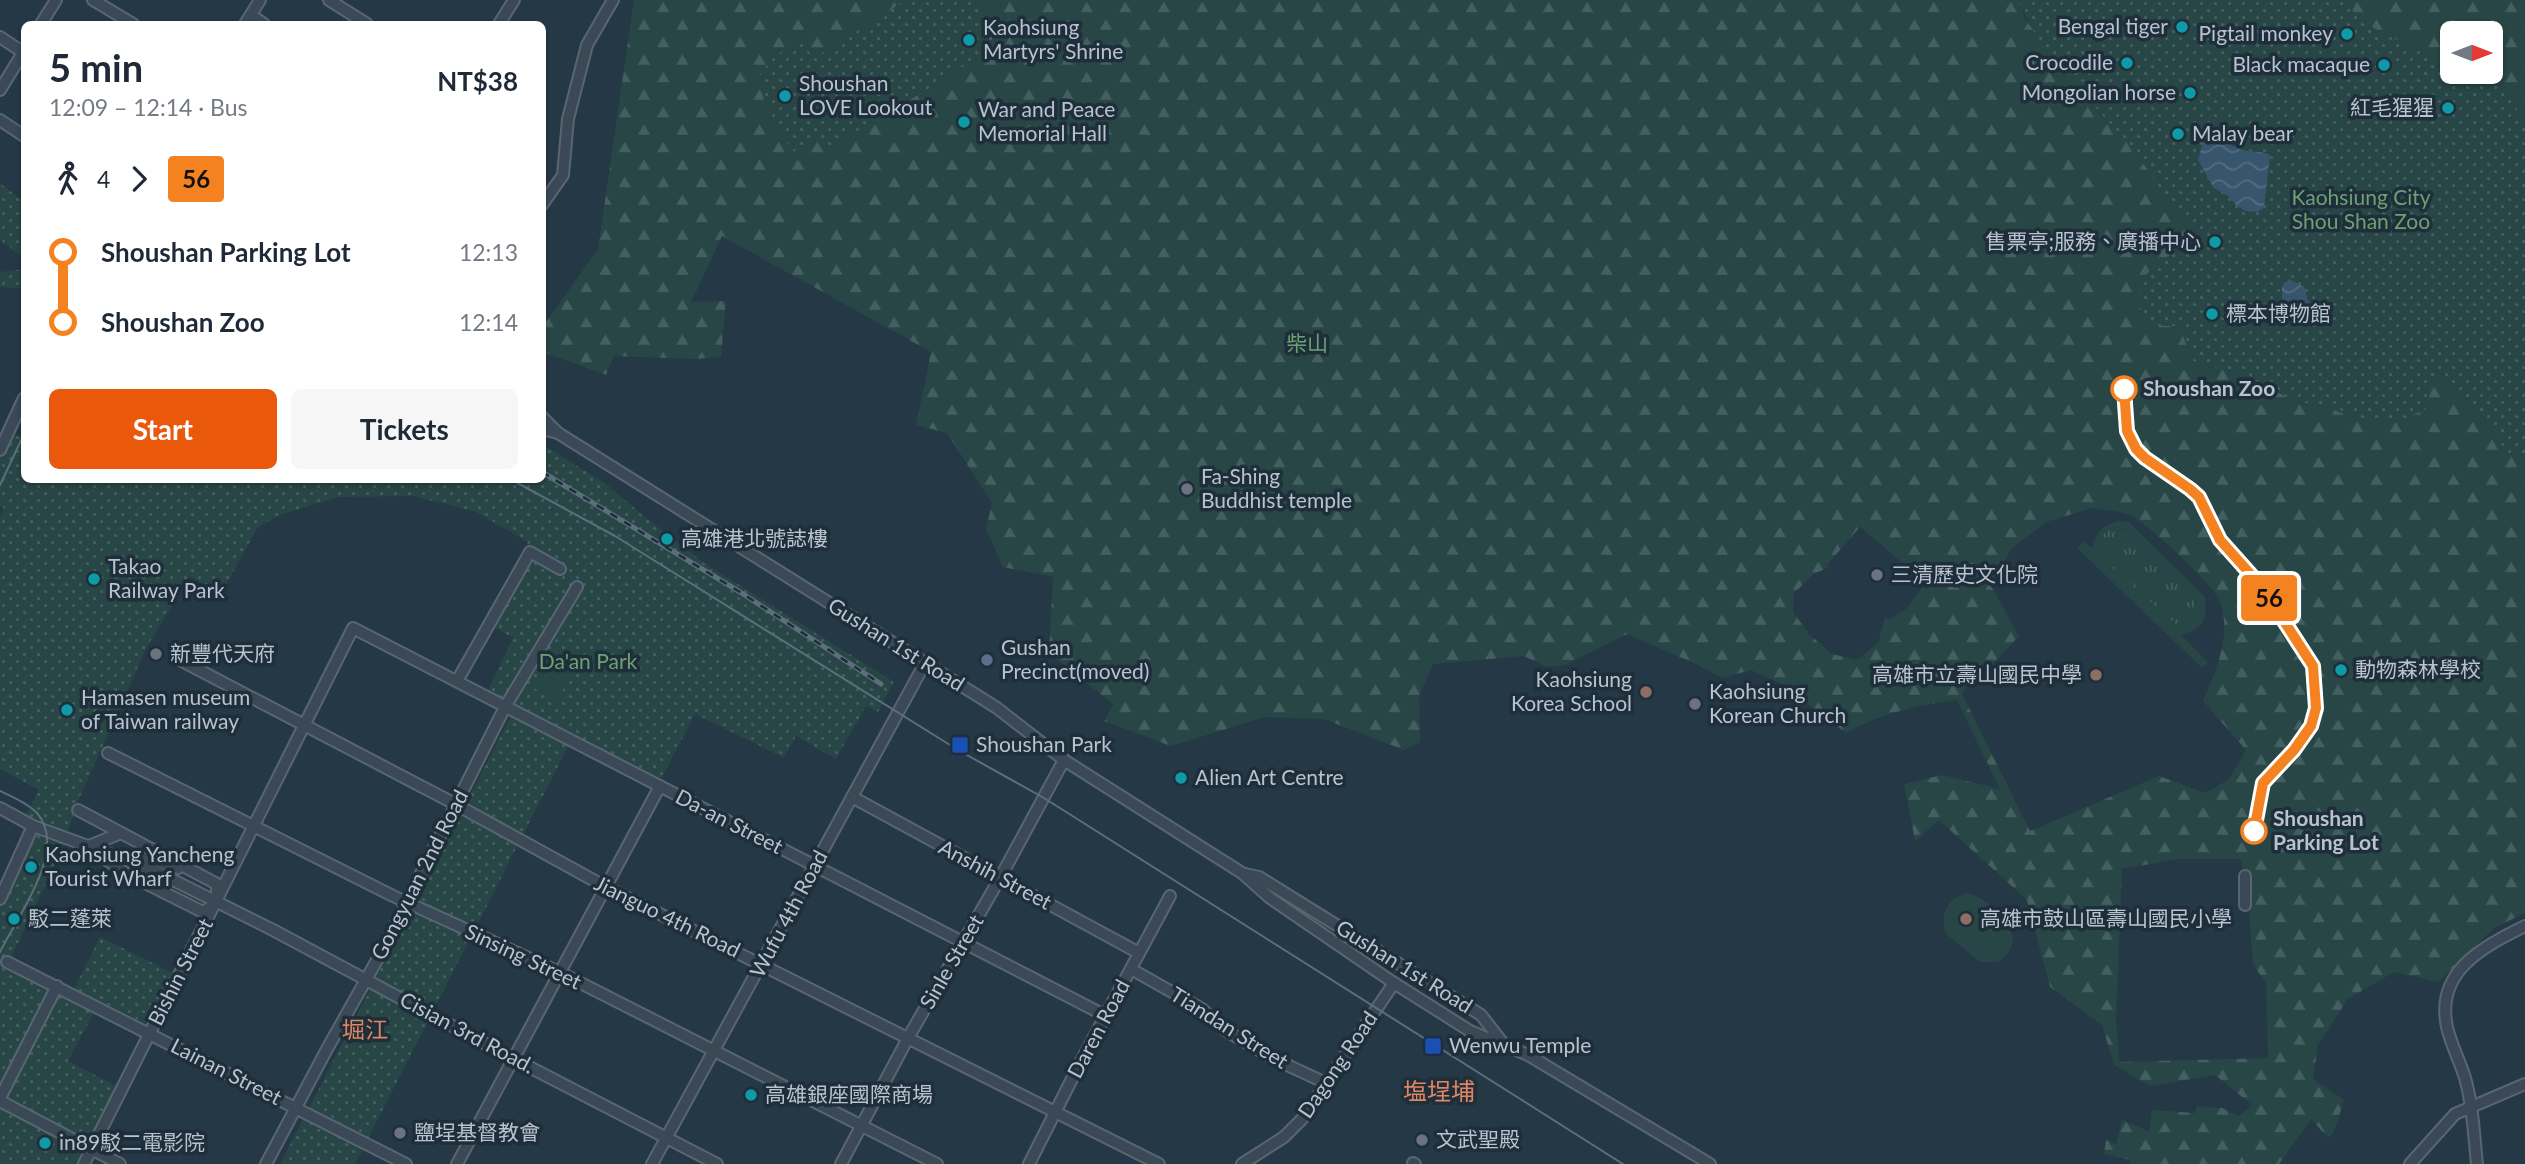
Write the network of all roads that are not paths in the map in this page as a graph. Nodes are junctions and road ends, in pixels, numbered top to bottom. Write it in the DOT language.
graph roads {
  1 [pos="56,0"];
  2 [pos="93,0"];
  3 [pos="260,0"];
  4 [pos="329,0"];
  5 [pos="514,0"];
  6 [pos="613,0"];
  7 [pos="248,20"];
  8 [pos="43,21"];
  9 [pos="128,21"];
  10 [pos="362,21"];
  11 [pos="501,21"];
  12 [pos="0,37"];
  13 [pos="21,50"];
  14 [pos="21,57"];
  15 [pos="0,90"];
  16 [pos="0,120"];
  17 [pos="21,134"];
  18 [pos="546,199"];
  19 [pos="21,404"];
  20 [pos="546,421"];
  21 [pos="546,430"];
  22 [pos="558,433"];
  23 [pos="0,450"];
  24 [pos="560,569"];
  25 [pos="577,587"];
  26 [pos="353,628"];
  27 [pos="180,660"];
  28 [pos="925,663"];
  29 [pos="457,681"];
  30 [pos="505,707"];
  31 [pos="305,725"];
  32 [pos="108,752"];
  33 [pos="1064,760"];
  34 [pos="660,786"];
  35 [pos="852,797"];
  36 [pos="455,804"];
  37 [pos="0,808"];
  38 [pos="78,810"];
  39 [pos="33,826"];
  40 [pos="254,826"];
  41 [pos="121,833"];
  42 [pos="85,844"];
  43 [pos="115,855"];
  44 [pos="814,866"];
  45 [pos="1242,873"];
  46 [pos="2245,876"];
  47 [pos="207,878"];
  48 [pos="1000,878"];
  49 [pos="604,886"];
  50 [pos="1170,896"];
  51 [pos="0,899"];
  52 [pos="217,902"];
  53 [pos="407,902"];
  54 [pos="2245,905"];
  55 [pos="2525,926"];
  56 [pos="964,943"];
  57 [pos="1139,953"];
  58 [pos="7,962"];
  59 [pos="762,964"];
  60 [pos="1131,969"];
  61 [pos="558,972"];
  62 [pos="367,979"];
  63 [pos="1394,983"];
  64 [pos="57,986"];
  65 [pos="1106,1016"];
  66 [pos="149,1033"];
  67 [pos="908,1038"];
  68 [pos="1504,1044"];
  69 [pos="714,1051"];
  70 [pos="512,1058"];
  71 [pos="1328,1084"];
  72 [pos="2525,1084"];
  73 [pos="0,1100"];
  74 [pos="2470,1106"];
  75 [pos="296,1108"];
  76 [pos="1056,1113"];
  77 [pos="861,1126"];
  78 [pos="666,1137"];
  79 [pos="88,1147"];
  80 [pos="84,1164"];
  81 [pos="120,1164"];
  82 [pos="266,1164"];
  83 [pos="406,1164"];
  84 [pos="457,1164"];
  85 [pos="652,1164"];
  86 [pos="717,1164"];
  87 [pos="841,1164"];
  88 [pos="937,1164"];
  89 [pos="1029,1164"];
  90 [pos="1159,1164"];
  91 [pos="1242,1164"];
  92 [pos="1710,1164"];
  93 [pos="2410,1164"];
  94 [pos="2477,1164"];
  1 -- 8 [label="street"];
  2 -- 9 [label="street"];
  3 -- 7 [label="street"];
  4 -- 10 [label="street"];
  5 -- 11 [label="street"];
  6 -- 18 [label="street"];
  12 -- 13 [label="street"];
  14 -- 15 [label="street"];
  16 -- 17 [label="street"];
  19 -- 23 [label="street"];
  20 -- 22 [label="street"];
  21 -- 22 [label="street, Gushan 1st Road"];
  22 -- 28 [label="street, Gushan 1st Road"];
  24 -- 29 [label="street"];
  25 -- 30 [label="street, Gongyuan 2nd Road"];
  26 -- 29 [label="street, Da-an Street"];
  26 -- 31 [label="street, Bishin Street"];
  27 -- 31 [label="street, Jianguo 4th Road"];
  28 -- 33 [label="street, Gushan 1st Road"];
  28 -- 35 [label="street, Wufu 4th Road"];
  29 -- 30 [label="street, Da-an Street"];
  30 -- 34 [label="street, Da-an Street"];
  30 -- 36 [label="street, Gongyuan 2nd Road"];
  31 -- 36 [label="street, Jianguo 4th Road"];
  31 -- 40 [label="street, Bishin Street"];
  32 -- 40 [label="street, Sinsing Street"];
  33 -- 45 [label="street, Gushan 1st Road"];
  33 -- 48 [label="street, Sinle Street"];
  34 -- 44 [label="street, Da-an Street"];
  34 -- 49 [label="street"];
  35 -- 44 [label="street, Wufu 4th Road"];
  35 -- 48 [label="street, Anshih Street"];
  36 -- 49 [label="street, Jianguo 4th Road"];
  36 -- 53 [label="street, Gongyuan 2nd Road"];
  37 -- 39 [label="street, Cisian 3rd Road."];
  38 -- 41 [label="street"];
  39 -- 42 [label="street, Cisian 3rd Road."];
  39 -- 51 [label="street"];
  40 -- 52 [label="street, Bishin Street"];
  40 -- 53 [label="street, Sinsing Street"];
  41 -- 42 [label="street"];
  41 -- 47 [label="street"];
  42 -- 43 [label="street, Cisian 3rd Road."];
  42 -- 52 [label="street, Cisian 3rd Road."];
  43 -- 47 [label="street, Cisian 3rd Road."];
  43 -- 52 [label="street, Cisian 3rd Road."];
  44 -- 56 [label="street, Da-an Street"];
  44 -- 59 [label="street, Wufu 4th Road"];
  45 -- 63 [label="street, Gushan 1st Road"];
  45 -- 68 [label="street, Gushan 1st Road"];
  46 -- 54 [label="street"];
  47 -- 52 [label="street"];
  48 -- 56 [label="street, Sinle Street"];
  48 -- 57 [label="street, Anshih Street"];
  49 -- 59 [label="street, Jianguo 4th Road"];
  49 -- 61 [label="street"];
  50 -- 57 [label="street, Daren Road"];
  52 -- 62 [label="street, Cisian 3rd Road."];
  52 -- 66 [label="street, Bishin Street"];
  53 -- 61 [label="street, Sinsing Street"];
  53 -- 62 [label="street, Gongyuan 2nd Road"];
  55 -- 74 [label="street"];
  56 -- 65 [label="street, Da-an Street"];
  56 -- 67 [label="street, Sinle Street"];
  57 -- 60 [label="street, Daren Road"];
  58 -- 64 [label="street, Lainan Street"];
  59 -- 67 [label="street, Jianguo 4th Road"];
  59 -- 69 [label="street, Wufu 4th Road"];
  60 -- 65 [label="street, Daren Road"];
  60 -- 71 [label="street, Tiandan Street"];
  61 -- 69 [label="street, Sinsing Street"];
  61 -- 70 [label="street"];
  62 -- 70 [label="street, Cisian 3rd Road."];
  62 -- 75 [label="street, Gongyuan 2nd Road"];
  63 -- 68 [label="street, Gushan 1st Road"];
  63 -- 71 [label="street, Dagong Road"];
  64 -- 66 [label="street, Lainan Street"];
  64 -- 73 [label="street"];
  65 -- 76 [label="street, Daren Road"];
  66 -- 75 [label="street, Lainan Street"];
  66 -- 79 [label="street, Bishin Street"];
  67 -- 76 [label="street, Jianguo 4th Road"];
  67 -- 77 [label="street, Sinle Street"];
  68 -- 92 [label="street"];
  69 -- 77 [label="street, Sinsing Street"];
  69 -- 78 [label="street, Wufu 4th Road"];
  70 -- 78 [label="street, Cisian 3rd Road."];
  70 -- 84 [label="street"];
  71 -- 91 [label="street, Dagong Road"];
  72 -- 74 [label="street"];
  73 -- 79 [label="street"];
  74 -- 93 [label="street"];
  74 -- 94 [label="street"];
  75 -- 82 [label="street, Gongyuan 2nd Road"];
  75 -- 83 [label="street, Lainan Street"];
  76 -- 89 [label="street, Daren Road"];
  76 -- 90 [label="street, Jianguo 4th Road"];
  77 -- 87 [label="street, Sinle Street"];
  77 -- 88 [label="street, Sinsing Street"];
  78 -- 85 [label="street, Wufu 4th Road"];
  78 -- 86 [label="street, Cisian 3rd Road."];
  79 -- 80 [label="street, Bishin Street"];
  79 -- 81 [label="street"];
}
